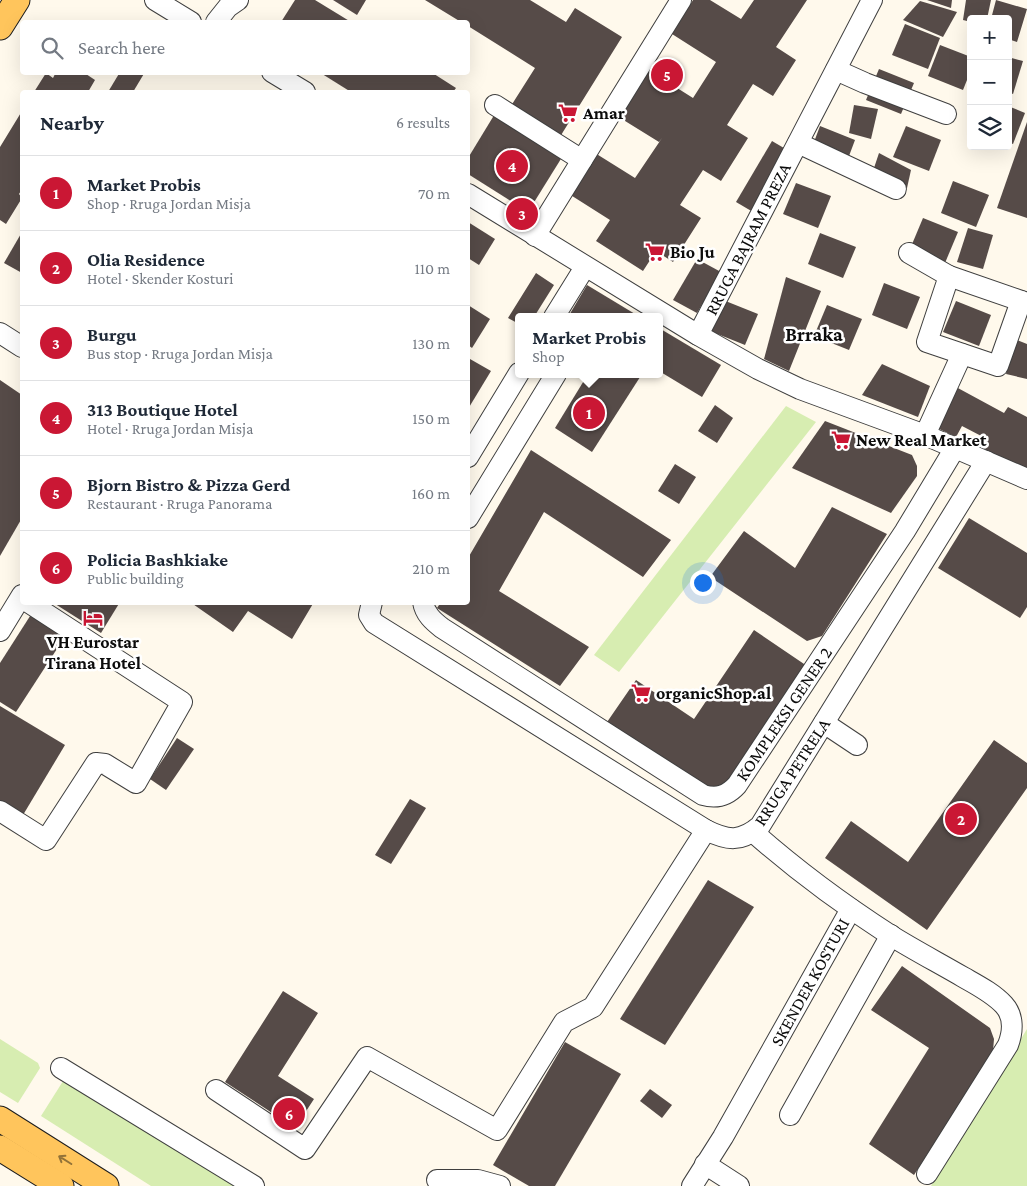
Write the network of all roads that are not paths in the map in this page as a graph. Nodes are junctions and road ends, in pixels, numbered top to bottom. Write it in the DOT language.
graph roads {
  1 [pos="17,0"];
  2 [pos="155,0"];
  3 [pos="238,0"];
  4 [pos="681,0"];
  5 [pos="872,0"];
  6 [pos="188,20"];
  7 [pos="218,20"];
  8 [pos="0,27"];
  9 [pos="836,70"];
  10 [pos="277,81"];
  11 [pos="299,90"];
  12 [pos="495,105"];
  13 [pos="946,114"];
  14 [pos="798,143"];
  15 [pos="582,160"];
  16 [pos="896,189"];
  17 [pos="470,195"];
  18 [pos="534,236"];
  19 [pos="909,253"];
  20 [pos="585,267"];
  21 [pos="949,276"];
  22 [pos="1024,302"];
  23 [pos="556,313"];
  24 [pos="661,313"];
  25 [pos="663,314"];
  26 [pos="0,334"];
  27 [pos="698,335"];
  28 [pos="20,346"];
  29 [pos="962,354"];
  30 [pos="517,378"];
  31 [pos="554,378"];
  32 [pos="925,435"];
  33 [pos="955,448"];
  34 [pos="470,454"];
  35 [pos="986,461"];
  36 [pos="1027,479"];
  37 [pos="470,515"];
  38 [pos="20,604"];
  39 [pos="33,605"];
  40 [pos="423,605"];
  41 [pos="372,611"];
  42 [pos="0,631"];
  43 [pos="824,723"];
  44 [pos="857,745"];
  45 [pos="0,811"];
  46 [pos="706,830"];
  47 [pos="753,832"];
  48 [pos="851,909"];
  49 [pos="891,935"];
  50 [pos="61,1068"];
  51 [pos="216,1090"];
  52 [pos="790,1115"];
  53 [pos="0,1119"];
  54 [pos="0,1148"];
  55 [pos="705,1164"];
  56 [pos="927,1174"];
  57 [pos="437,1180"];
  58 [pos="61,1186"];
  59 [pos="106,1186"];
  60 [pos="254,1186"];
  61 [pos="500,1186"];
  62 [pos="692,1186"];
  63 [pos="739,1186"];
  1 -- 8 [label="main road"];
  2 -- 6 [label="street"];
  3 -- 7 [label="street"];
  4 -- 15 [label="street"];
  5 -- 9 [label="street, RRUGA BAJRAM PREZA"];
  9 -- 13 [label="street"];
  9 -- 14 [label="street, RRUGA BAJRAM PREZA"];
  10 -- 11 [label="street"];
  12 -- 15 [label="street"];
  14 -- 16 [label="street, RRUGA BAJRAM PREZA"];
  14 -- 27 [label="street, RRUGA BAJRAM PREZA"];
  15 -- 18 [label="street"];
  17 -- 18 [label="street"];
  18 -- 20 [label="street"];
  19 -- 21 [label="street"];
  20 -- 23 [label="street"];
  20 -- 24 [label="street"];
  21 -- 22 [label="street"];
  21 -- 29 [label="street"];
  22 -- 29 [label="street"];
  25 -- 27 [label="street"];
  26 -- 28 [label="street"];
  27 -- 32 [label="street"];
  29 -- 32 [label="street"];
  30 -- 34 [label="street"];
  31 -- 37 [label="street"];
  32 -- 33 [label="street"];
  33 -- 35 [label="street"];
  33 -- 40 [label="street, KOMPLEKSI GENER 2"];
  35 -- 36 [label="street"];
  35 -- 43 [label="street, RRUGA PETRELA"];
  38 -- 42 [label="street"];
  39 -- 45 [label="street"];
  41 -- 46 [label="street, RRUGA PETRELA"];
  43 -- 44 [label="street"];
  43 -- 47 [label="street, RRUGA PETRELA"];
  46 -- 47 [label="street, RRUGA PETRELA"];
  46 -- 51 [label="street"];
  47 -- 48 [label="street, SKENDER KOSTURI"];
  48 -- 49 [label="street"];
  48 -- 55 [label="street, SKENDER KOSTURI"];
  49 -- 52 [label="street"];
  49 -- 56 [label="street"];
  50 -- 60 [label="street"];
  59 -- 53 [label="main road, one-way"];
  54 -- 58 [label="main road"];
  55 -- 62 [label="street, SKENDER KOSTURI"];
  55 -- 63 [label="street"];
  57 -- 61 [label="street"];
}
